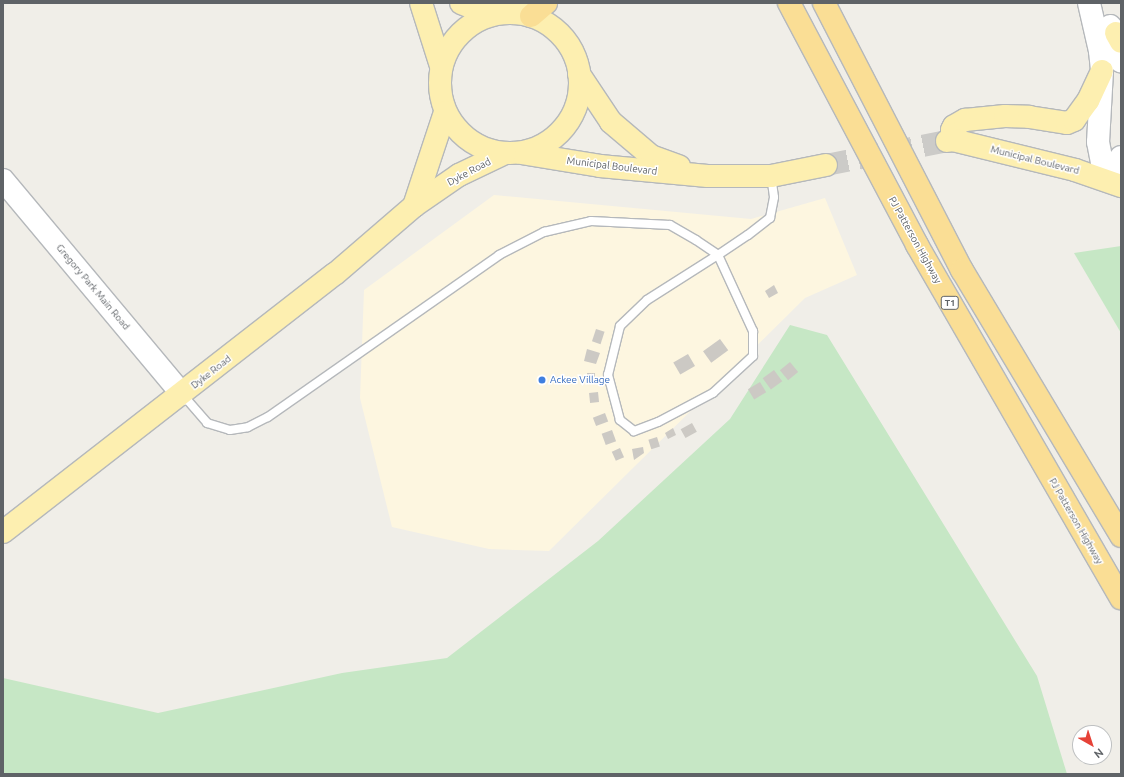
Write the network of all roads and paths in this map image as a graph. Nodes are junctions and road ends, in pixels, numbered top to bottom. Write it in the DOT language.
graph roads {
  1 [pos="421,3"];
  2 [pos="461,3"];
  3 [pos="789,3"];
  4 [pos="824,3"];
  5 [pos="1089,3"];
  6 [pos="1094,3"];
  7 [pos="538,10"];
  8 [pos="491,15"];
  9 [pos="1118,38"];
  10 [pos="441,66"];
  11 [pos="1111,67"];
  12 [pos="580,74"];
  13 [pos="445,112"];
  14 [pos="512,153"];
  15 [pos="1121,157"];
  16 [pos="826,164"];
  17 [pos="708,176"];
  18 [pos="771,176"];
  19 [pos="3,180"];
  20 [pos="1113,182"];
  21 [pos="414,206"];
  22 [pos="718,255"];
  23 [pos="182,394"];
  24 [pos="3,532"];
  25 [pos="1121,536"];
  26 [pos="1121,598"];
  1 -- 10 [label="main road"];
  2 -- 8 [label="main road"];
  3 -- 26 [label="highway, PJ Patterson Highway / T1"];
  4 -- 25 [label="highway"];
  5 -- 11 [label="street"];
  6 -- 9 [label="street"];
  7 -- 8 [label="main road"];
  7 -- 12 [label="main road"];
  8 -- 10 [label="main road"];
  9 -- 11 [label="street"];
  10 -- 13 [label="main road"];
  11 -- 20 [label="street"];
  11 -- 20 [label="main road, Municipal Boulevard"];
  12 -- 14 [label="main road"];
  12 -- 17 [label="main road, Municipal Boulevard"];
  13 -- 14 [label="main road"];
  13 -- 21 [label="main road"];
  14 -- 17 [label="main road, Municipal Boulevard"];
  14 -- 21 [label="main road, Dyke Road"];
  15 -- 20 [label="street"];
  16 -- 18 [label="main road, Municipal Boulevard"];
  17 -- 18 [label="main road, Municipal Boulevard"];
  18 -- 22 [label="lane"];
  19 -- 23 [label="street, Gregory Park Main Road"];
  21 -- 23 [label="main road, Dyke Road"];
  22 -- 22 [label="lane"];
  22 -- 23 [label="lane"];
  23 -- 24 [label="main road, Dyke Road"];
}
